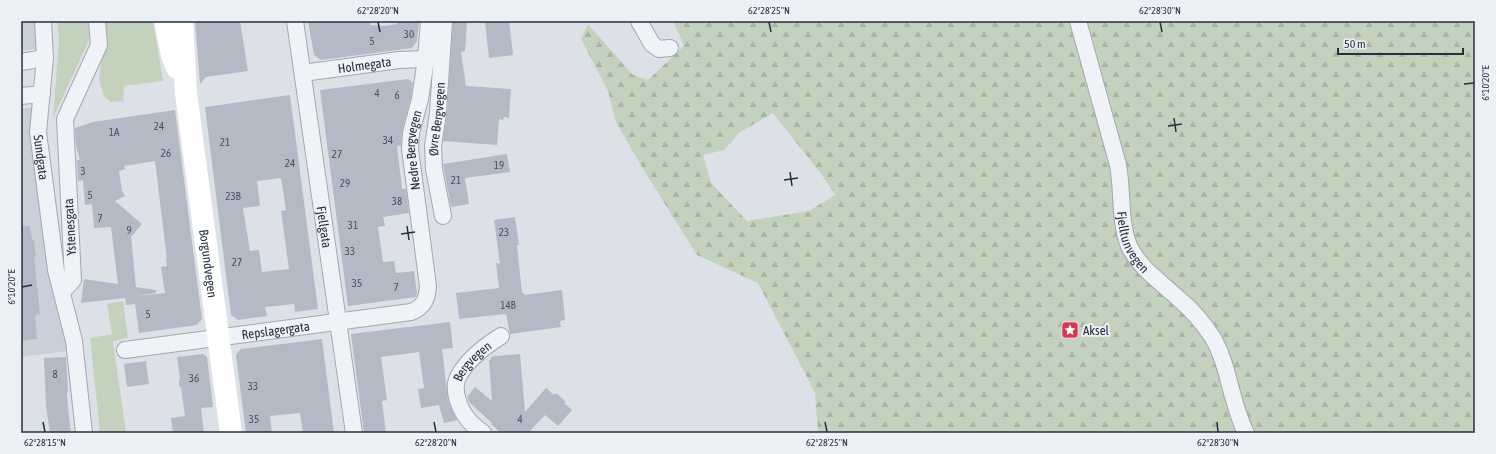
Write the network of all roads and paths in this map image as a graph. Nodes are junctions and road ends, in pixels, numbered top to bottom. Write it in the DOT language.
graph roads {
  1 [pos="43,21"];
  2 [pos="97,21"];
  3 [pos="165,21"];
  4 [pos="182,21"];
  5 [pos="295,21"];
  6 [pos="429,21"];
  7 [pos="444,21"];
  8 [pos="639,21"];
  9 [pos="1078,21"];
  10 [pos="670,48"];
  11 [pos="45,58"];
  12 [pos="426,59"];
  13 [pos="21,62"];
  14 [pos="303,73"];
  15 [pos="186,93"];
  16 [pos="42,94"];
  17 [pos="21,96"];
  18 [pos="443,216"];
  19 [pos="62,292"];
  20 [pos="424,304"];
  21 [pos="337,322"];
  22 [pos="219,336"];
  23 [pos="501,336"];
  24 [pos="125,350"];
  25 [pos="84,433"];
  26 [pos="231,433"];
  27 [pos="354,433"];
  28 [pos="483,433"];
  29 [pos="1246,433"];
  1 -- 11 [label="street, Sundgata"];
  2 -- 19 [label="street, Ystenesgata"];
  3 -- 15 [label="main road, Borgundvegen"];
  4 -- 15 [label="main road, Borgundvegen"];
  5 -- 14 [label="street, Fjellgata"];
  6 -- 12 [label="street, Nedre Bergvegen"];
  7 -- 18 [label="street, Øvre Bergvegen"];
  8 -- 10 [label="street"];
  9 -- 29 [label="street, Fjelltunvegen"];
  11 -- 13 [label="street"];
  11 -- 16 [label="street, Sundgata"];
  12 -- 14 [label="street, Holmegata"];
  12 -- 20 [label="street, Nedre Bergvegen"];
  14 -- 21 [label="street, Fjellgata"];
  15 -- 22 [label="main road, Borgundvegen"];
  16 -- 17 [label="street"];
  16 -- 19 [label="street, Sundgata"];
  19 -- 25 [label="street"];
  20 -- 21 [label="street, Repslagergata"];
  21 -- 22 [label="street, Repslagergata"];
  21 -- 27 [label="street, Fjellgata"];
  22 -- 24 [label="street, Repslagergata"];
  22 -- 26 [label="main road, Borgundvegen"];
  23 -- 28 [label="street, Bergvegen"];
}
